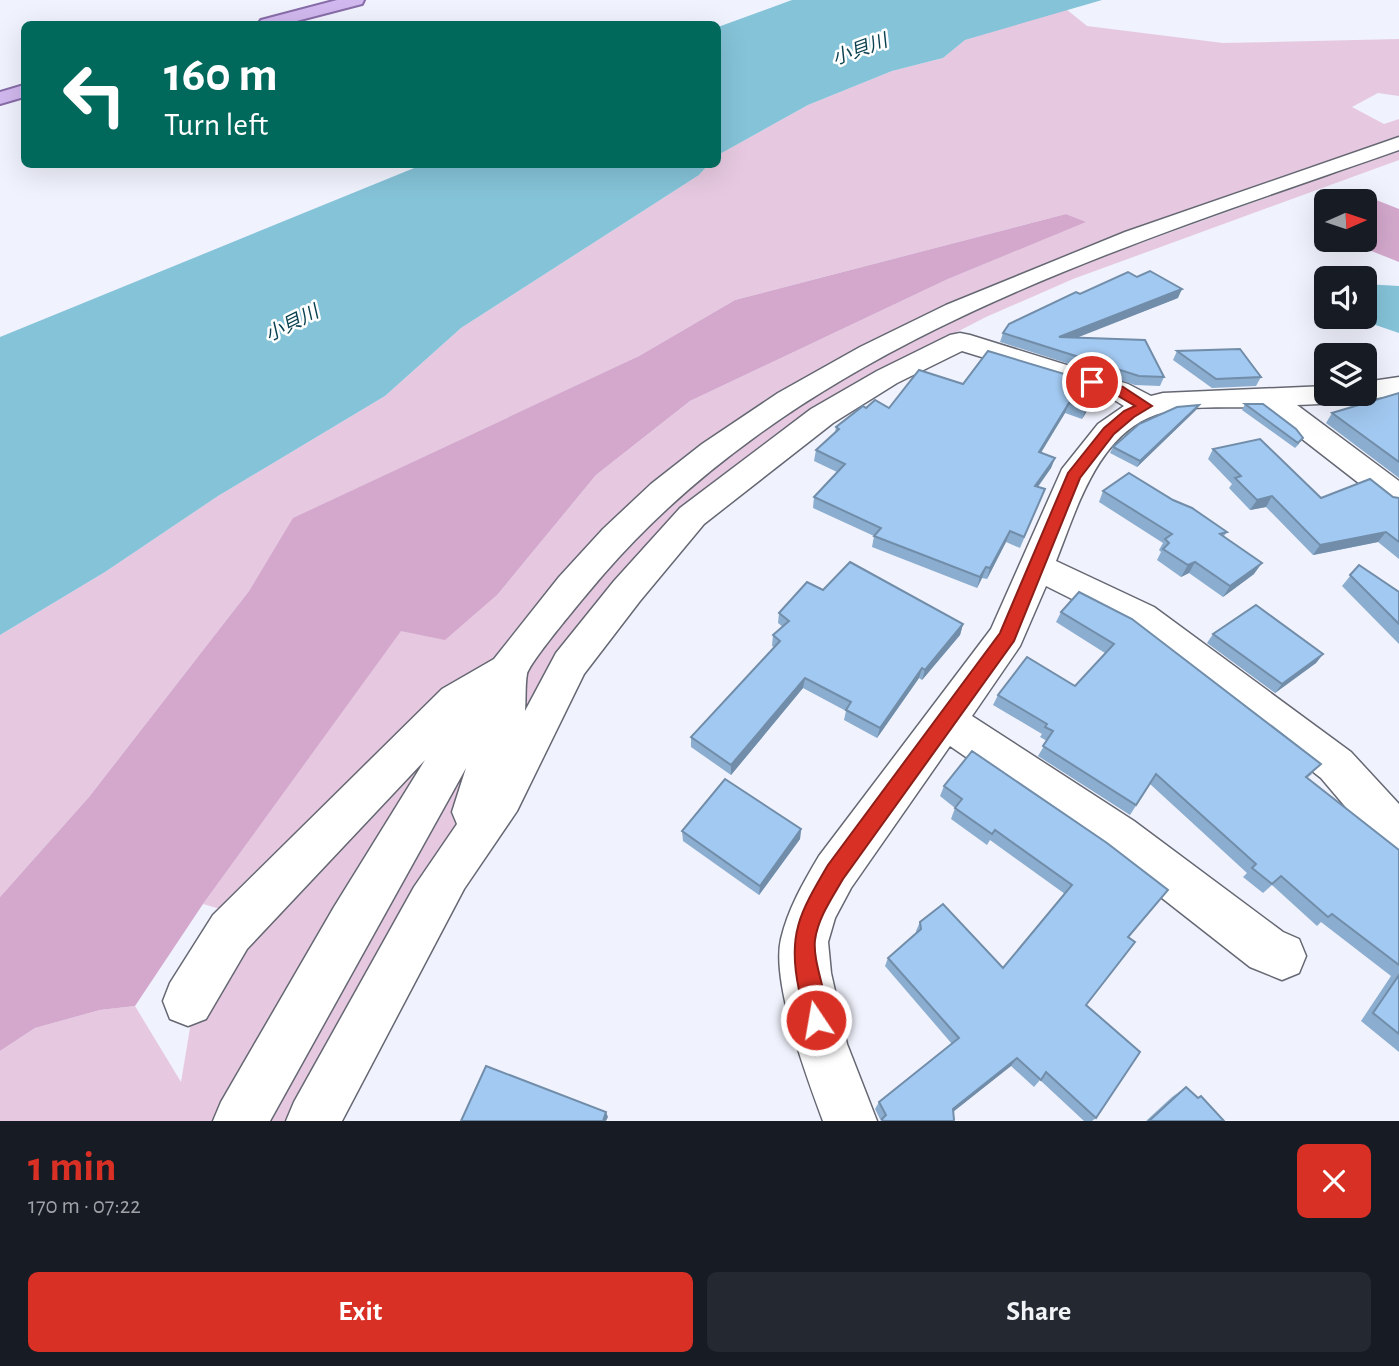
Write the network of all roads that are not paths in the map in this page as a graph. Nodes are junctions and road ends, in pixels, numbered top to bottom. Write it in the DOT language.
graph roads {
  1 [pos="356,0"];
  2 [pos="278,21"];
  3 [pos="21,92"];
  4 [pos="0,97"];
  5 [pos="1399,144"];
  6 [pos="1399,386"];
  7 [pos="1377,389"];
  8 [pos="1314,396"];
  9 [pos="1268,398"];
  10 [pos="1146,406"];
  11 [pos="1399,497"];
  12 [pos="1037,567"];
  13 [pos="510,666"];
  14 [pos="946,721"];
  15 [pos="1399,836"];
  16 [pos="461,856"];
  17 [pos="1282,956"];
  18 [pos="188,1001"];
  19 [pos="240,1121"];
  20 [pos="313,1121"];
  21 [pos="850,1121"];
  1 -- 2 [label="main road"];
  3 -- 4 [label="main road"];
  5 -- 13 [label="street"];
  6 -- 7 [label="street"];
  8 -- 9 [label="street"];
  9 -- 10 [label="street"];
  9 -- 11 [label="street"];
  10 -- 12 [label="street"];
  10 -- 16 [label="street"];
  12 -- 14 [label="street"];
  12 -- 15 [label="street"];
  13 -- 16 [label="street"];
  13 -- 18 [label="street"];
  13 -- 19 [label="street"];
  14 -- 17 [label="street"];
  14 -- 21 [label="street"];
  16 -- 20 [label="street"];
}
